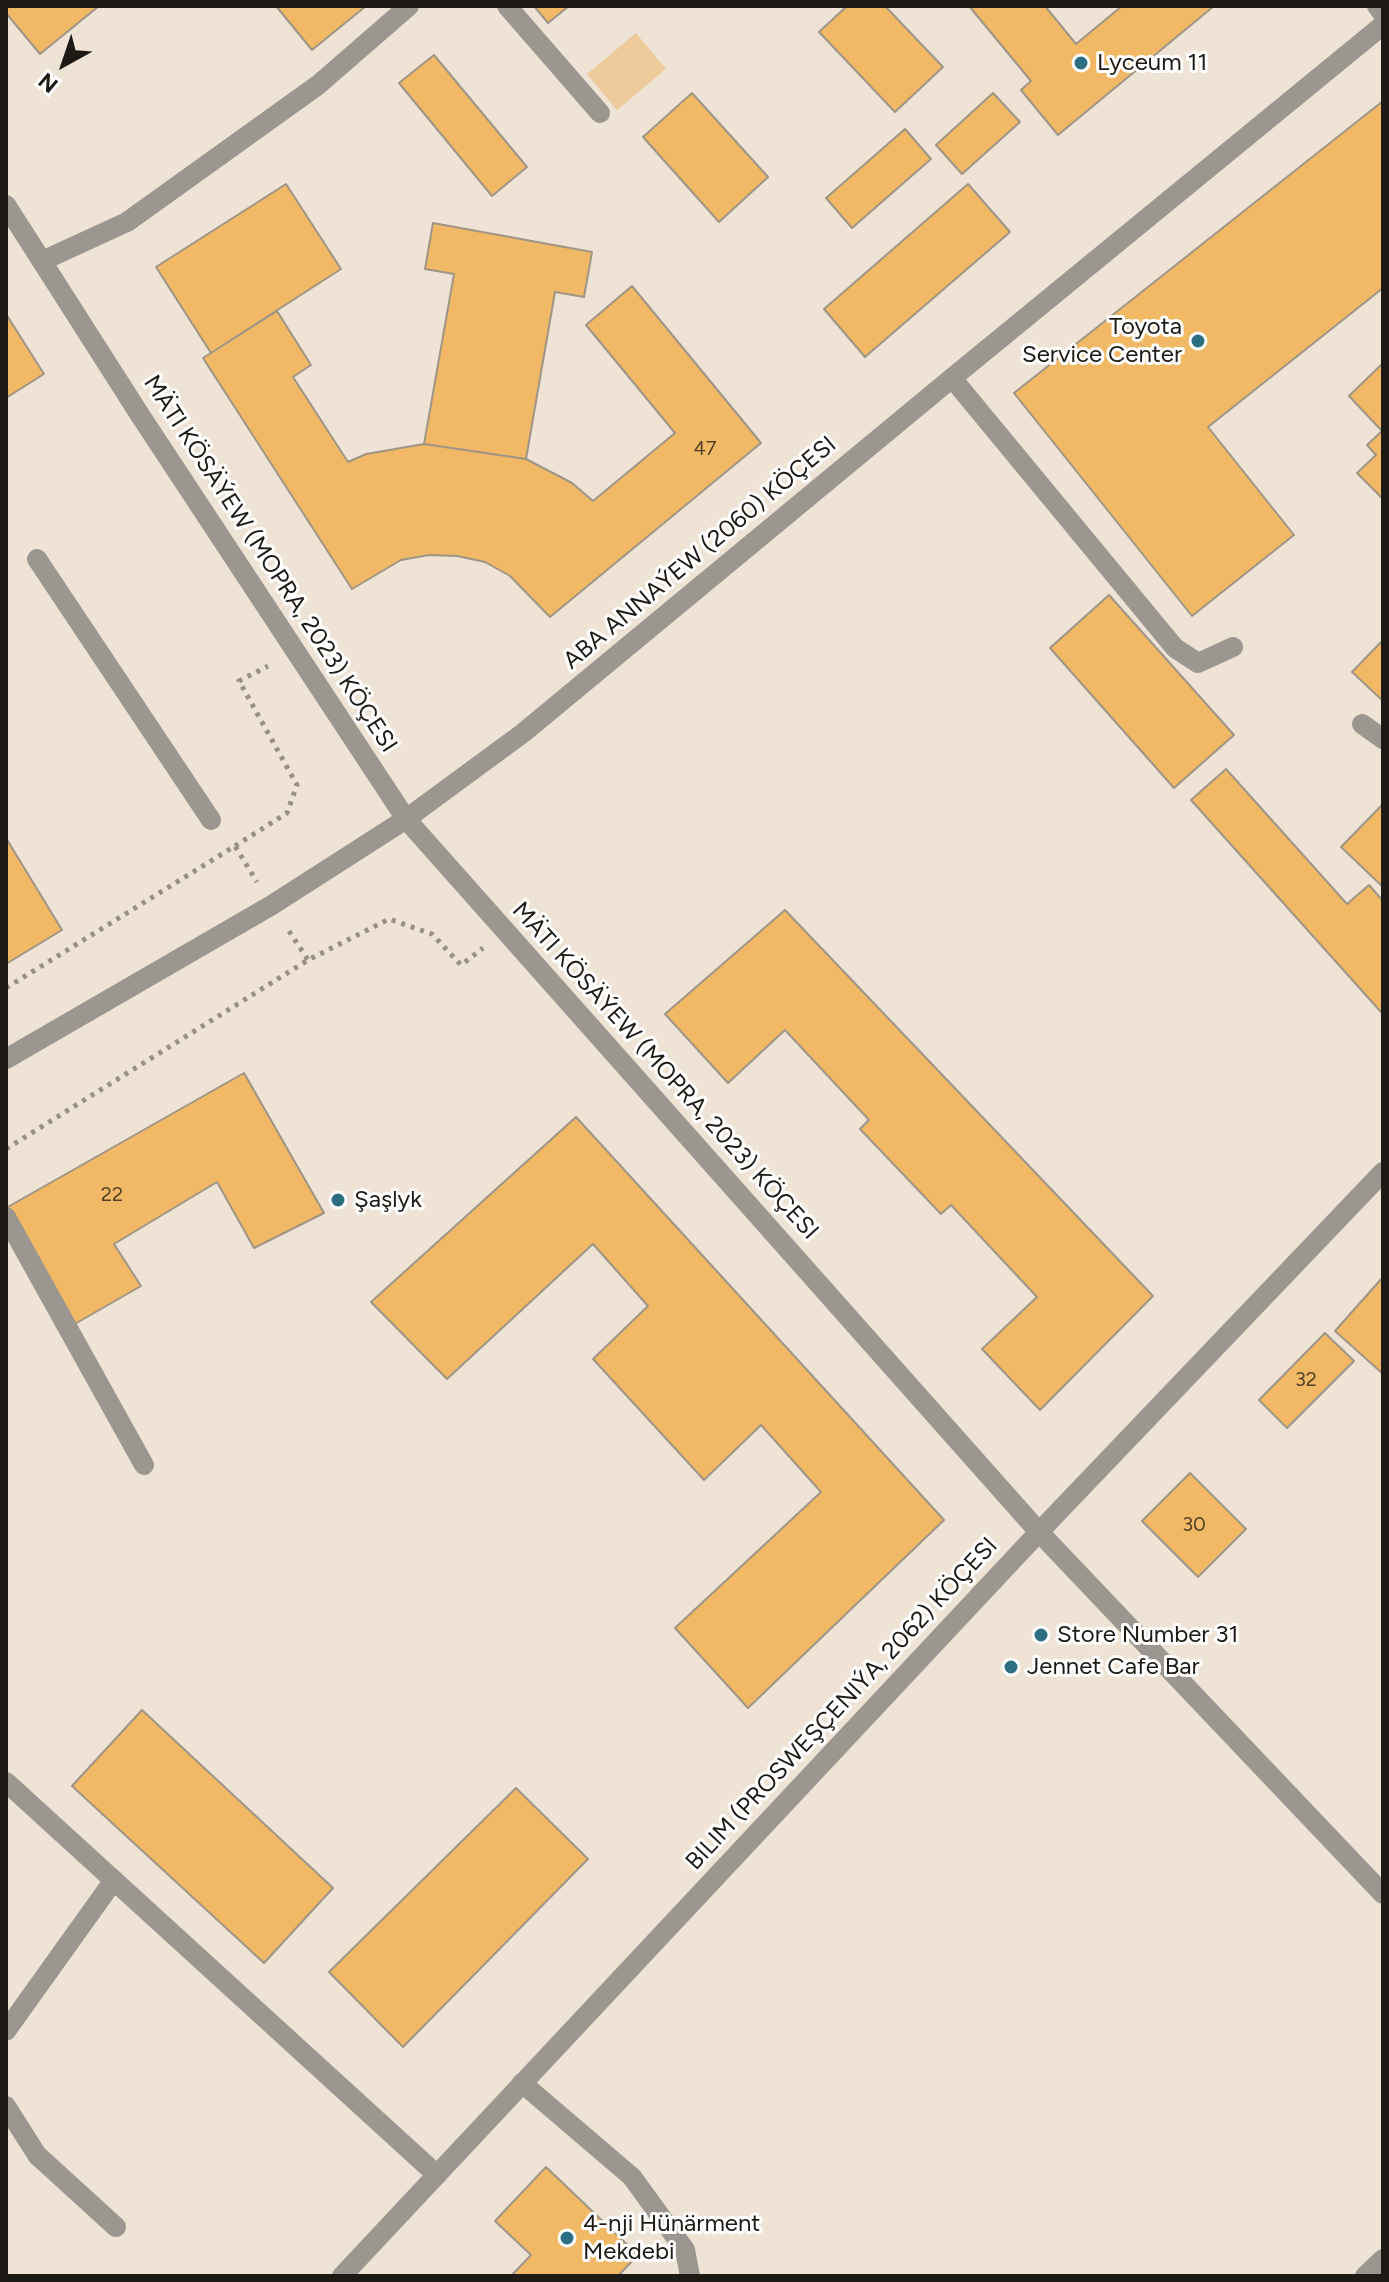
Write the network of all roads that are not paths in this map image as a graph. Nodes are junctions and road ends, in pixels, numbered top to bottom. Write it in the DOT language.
graph roads {
  1 [pos="409,6"];
  2 [pos="507,6"];
  3 [pos="1377,6"];
  4 [pos="1383,14"];
  5 [pos="1383,25"];
  6 [pos="600,113"];
  7 [pos="6,205"];
  8 [pos="42,261"];
  9 [pos="952,378"];
  10 [pos="37,559"];
  11 [pos="1233,647"];
  12 [pos="1362,724"];
  13 [pos="1383,739"];
  14 [pos="406,819"];
  15 [pos="211,820"];
  16 [pos="6,1059"];
  17 [pos="1383,1172"];
  18 [pos="6,1217"];
  19 [pos="144,1465"];
  20 [pos="1039,1532"];
  21 [pos="6,1782"];
  22 [pos="114,1880"];
  23 [pos="1383,1894"];
  24 [pos="6,2031"];
  25 [pos="522,2083"];
  26 [pos="6,2106"];
  27 [pos="437,2175"];
  28 [pos="116,2227"];
  29 [pos="1383,2259"];
  30 [pos="342,2276"];
  31 [pos="690,2276"];
  32 [pos="1365,2276"];
  1 -- 8 [label="street"];
  2 -- 6 [label="street"];
  3 -- 4 [label="street"];
  5 -- 9 [label="street, ABA ANNAÝEW (2060) KÖÇESI"];
  7 -- 8 [label="street, MÄTI KÖSÄÝEW (MOPRA, 2023) KÖÇESI"];
  8 -- 14 [label="street, MÄTI KÖSÄÝEW (MOPRA, 2023) KÖÇESI"];
  9 -- 11 [label="street"];
  9 -- 14 [label="street, ABA ANNAÝEW (2060) KÖÇESI"];
  10 -- 15 [label="street"];
  12 -- 13 [label="street"];
  14 -- 16 [label="street, ABA ANNAÝEW (2060) KÖÇESI"];
  14 -- 20 [label="street, MÄTI KÖSÄÝEW (MOPRA, 2023) KÖÇESI"];
  17 -- 20 [label="street, BILIM (PROSWEŞÇENIÝA, 2062) KÖÇESI"];
  18 -- 19 [label="street"];
  20 -- 23 [label="street, MÄTI KÖSÄÝEW (MOPRA, 2023) KÖÇESI"];
  20 -- 25 [label="street, BILIM (PROSWEŞÇENIÝA, 2062) KÖÇESI"];
  21 -- 22 [label="street"];
  22 -- 24 [label="street"];
  22 -- 27 [label="street"];
  25 -- 27 [label="street, BILIM (PROSWEŞÇENIÝA, 2062) KÖÇESI"];
  25 -- 31 [label="street"];
  26 -- 28 [label="street"];
  27 -- 30 [label="street, BILIM (PROSWEŞÇENIÝA, 2062) KÖÇESI"];
  29 -- 32 [label="street"];
}
